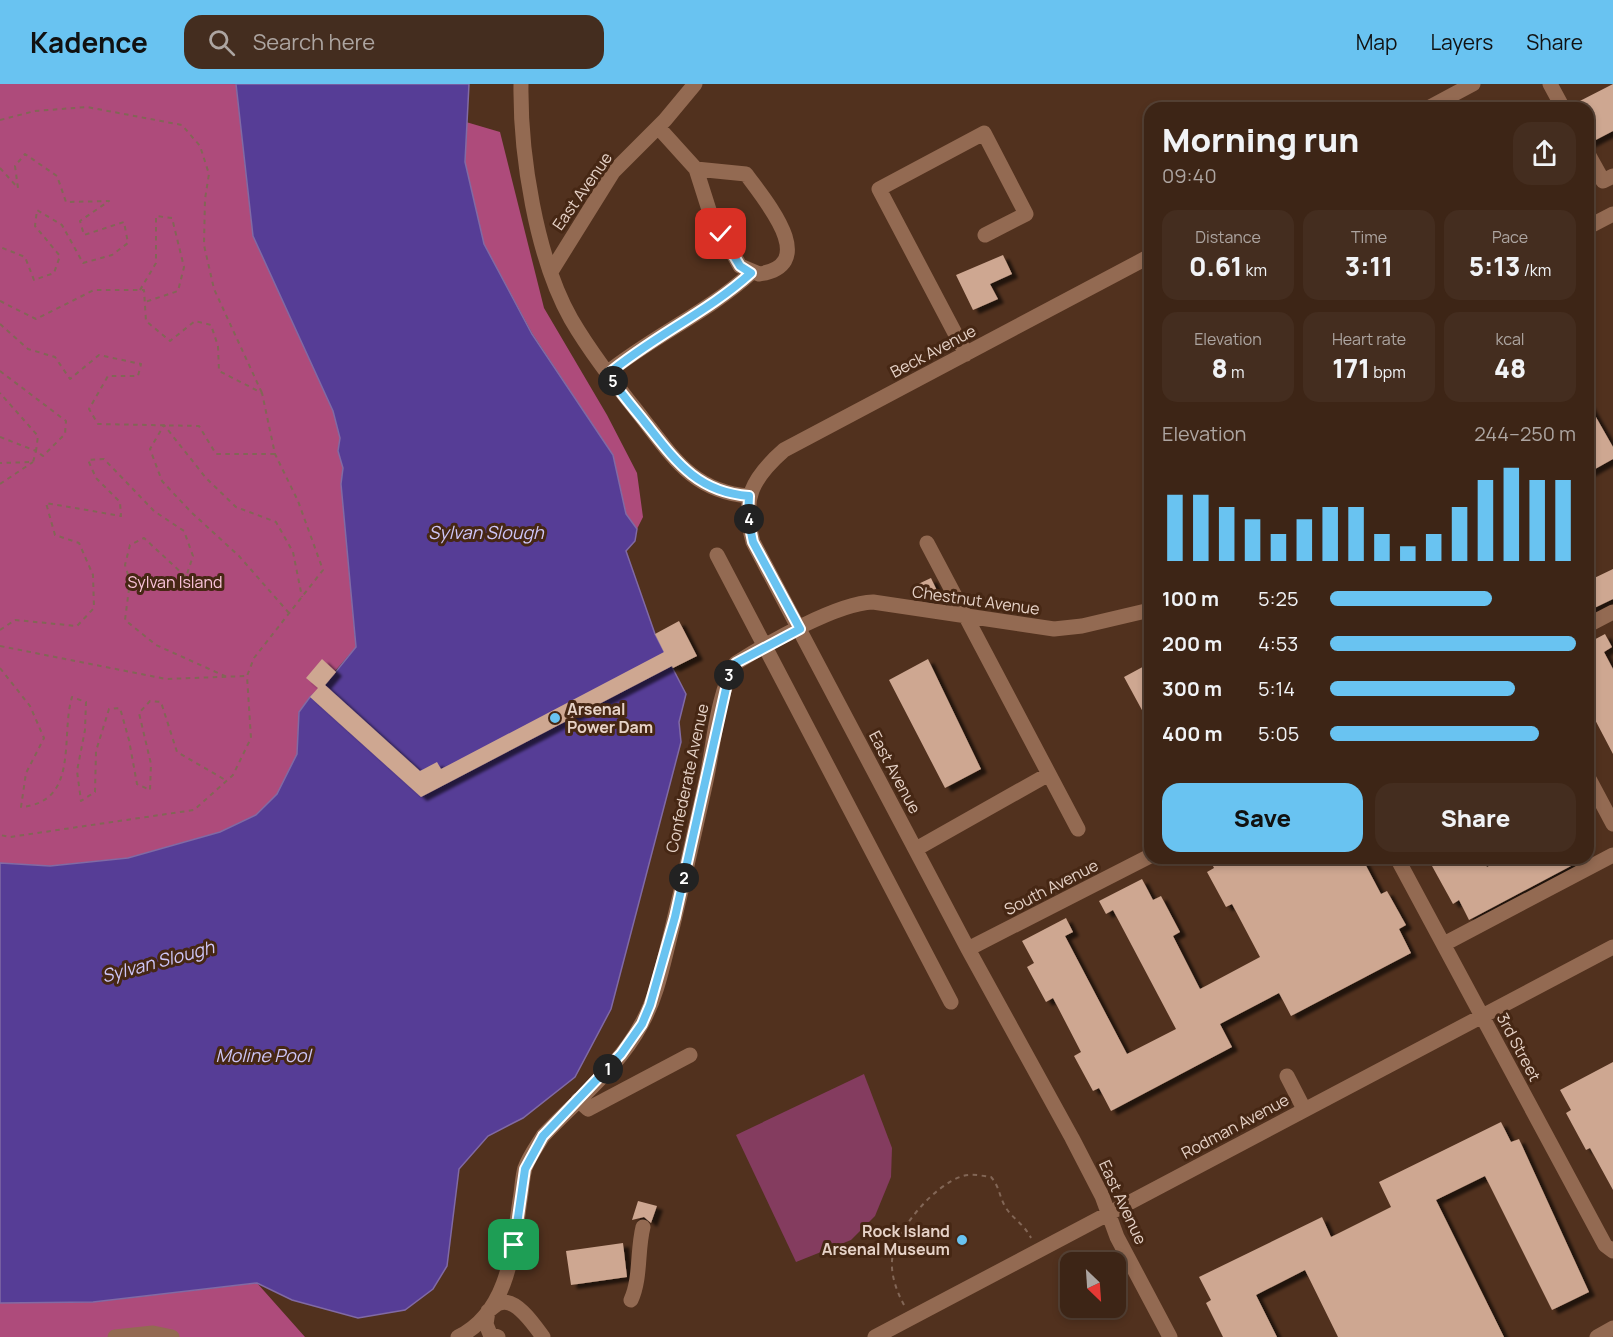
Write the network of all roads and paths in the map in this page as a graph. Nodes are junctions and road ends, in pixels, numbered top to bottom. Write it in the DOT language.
graph roads {
  1 [pos="521,84"];
  2 [pos="695,84"];
  3 [pos="1473,84"];
  4 [pos="1550,84"];
  5 [pos="1439,102"];
  6 [pos="1560,102"];
  7 [pos="0,120"];
  8 [pos="658,127"];
  9 [pos="1594,165"];
  10 [pos="0,168"];
  11 [pos="696,169"];
  12 [pos="1613,176"];
  13 [pos="1613,214"];
  14 [pos="1594,224"];
  15 [pos="985,235"];
  16 [pos="0,247"];
  17 [pos="1144,259"];
  18 [pos="552,270"];
  19 [pos="751,273"];
  20 [pos="140,290"];
  21 [pos="0,301"];
  22 [pos="145,302"];
  23 [pos="0,324"];
  24 [pos="966,354"];
  25 [pos="0,371"];
  26 [pos="608,374"];
  27 [pos="0,393"];
  28 [pos="262,393"];
  29 [pos="164,425"];
  30 [pos="0,437"];
  31 [pos="36,451"];
  32 [pos="275,454"];
  33 [pos="33,462"];
  34 [pos="0,463"];
  35 [pos="0,483"];
  36 [pos="749,496"];
  37 [pos="927,543"];
  38 [pos="717,555"];
  39 [pos="302,597"];
  40 [pos="1144,611"];
  41 [pos="1613,612"];
  42 [pos="289,613"];
  43 [pos="966,618"];
  44 [pos="1594,622"];
  45 [pos="800,629"];
  46 [pos="0,630"];
  47 [pos="0,646"];
  48 [pos="766,646"];
  49 [pos="0,668"];
  50 [pos="247,676"];
  51 [pos="227,677"];
  52 [pos="1049,774"];
  53 [pos="227,781"];
  54 [pos="1594,788"];
  55 [pos="1613,824"];
  56 [pos="1078,829"];
  57 [pos="0,835"];
  58 [pos="916,849"];
  59 [pos="1613,855"];
  60 [pos="1144,859"];
  61 [pos="1400,864"];
  62 [pos="1444,944"];
  63 [pos="1613,947"];
  64 [pos="968,949"];
  65 [pos="951,1002"];
  66 [pos="1482,1016"];
  67 [pos="690,1055"];
  68 [pos="1287,1076"];
  69 [pos="578,1100"];
  70 [pos="1304,1109"];
  71 [pos="1108,1214"];
  72 [pos="643,1227"];
  73 [pos="1038,1251"];
  74 [pos="1613,1251"];
  75 [pos="631,1300"];
  76 [pos="488,1311"];
  77 [pos="911,1318"];
  78 [pos="1613,1328"];
  79 [pos="115,1337"];
  80 [pos="172,1337"];
  81 [pos="458,1337"];
  82 [pos="498,1337"];
  83 [pos="543,1337"];
  84 [pos="875,1337"];
  85 [pos="1170,1337"];
  86 [pos="1597,1337"];
  1 -- 18 [label="street, East Avenue"];
  2 -- 8 [label="street, East Avenue"];
  3 -- 5 [label="street"];
  4 -- 6 [label="street"];
  7 -- 28 [label="path"];
  8 -- 11 [label="street"];
  8 -- 18 [label="street, East Avenue"];
  9 -- 12 [label="street"];
  10 -- 16 [label="path"];
  11 -- 19 [label="street"];
  11 -- 19 [label="street"];
  13 -- 14 [label="street"];
  15 -- 24 [label="street"];
  17 -- 24 [label="street, Beck Avenue"];
  18 -- 26 [label="street, East Avenue"];
  19 -- 26 [label="street"];
  20 -- 21 [label="path"];
  20 -- 22 [label="path"];
  20 -- 22 [label="path"];
  22 -- 28 [label="path"];
  23 -- 29 [label="path"];
  24 -- 36 [label="street, Beck Avenue"];
  25 -- 31 [label="path"];
  26 -- 36 [label="street, East Avenue"];
  27 -- 31 [label="path"];
  28 -- 32 [label="path"];
  29 -- 32 [label="path"];
  29 -- 39 [label="path"];
  29 -- 42 [label="path"];
  30 -- 31 [label="path"];
  31 -- 33 [label="path"];
  32 -- 39 [label="path"];
  33 -- 34 [label="path"];
  33 -- 35 [label="path"];
  36 -- 45 [label="street, East Avenue"];
  37 -- 43 [label="street"];
  38 -- 48 [label="street"];
  39 -- 42 [label="path"];
  40 -- 43 [label="street, Chestnut Avenue"];
  41 -- 44 [label="street"];
  42 -- 50 [label="path"];
  43 -- 45 [label="street, Chestnut Avenue"];
  43 -- 52 [label="street"];
  45 -- 48 [label="street, Confederate Avenue"];
  45 -- 58 [label="street, East Avenue"];
  46 -- 51 [label="path"];
  47 -- 51 [label="path"];
  48 -- 65 [label="street"];
  48 -- 69 [label="street, Confederate Avenue"];
  49 -- 53 [label="path"];
  50 -- 51 [label="path"];
  50 -- 53 [label="path"];
  52 -- 56 [label="street"];
  52 -- 58 [label="street"];
  53 -- 57 [label="path"];
  54 -- 55 [label="street"];
  58 -- 64 [label="street, East Avenue"];
  59 -- 62 [label="street"];
  60 -- 64 [label="street, South Avenue"];
  61 -- 62 [label="street, 3rd Street"];
  62 -- 66 [label="street, 3rd Street"];
  63 -- 66 [label="street, Rodman Avenue"];
  64 -- 71 [label="street, East Avenue"];
  66 -- 70 [label="street, Rodman Avenue"];
  66 -- 74 [label="street, 3rd Street"];
  67 -- 69 [label="street"];
  68 -- 70 [label="street"];
  69 -- 76 [label="street, Confederate Avenue"];
  70 -- 71 [label="street, Rodman Avenue"];
  71 -- 73 [label="street, Rodman Avenue"];
  71 -- 85 [label="street, East Avenue"];
  72 -- 75 [label="street"];
  73 -- 77 [label="street, Rodman Avenue"];
  73 -- 77 [label="path"];
  76 -- 81 [label="street, Confederate Avenue"];
  76 -- 82 [label="street"];
  76 -- 83 [label="street"];
  77 -- 84 [label="street, Rodman Avenue"];
  78 -- 86 [label="street"];
  79 -- 80 [label="street"];
}
